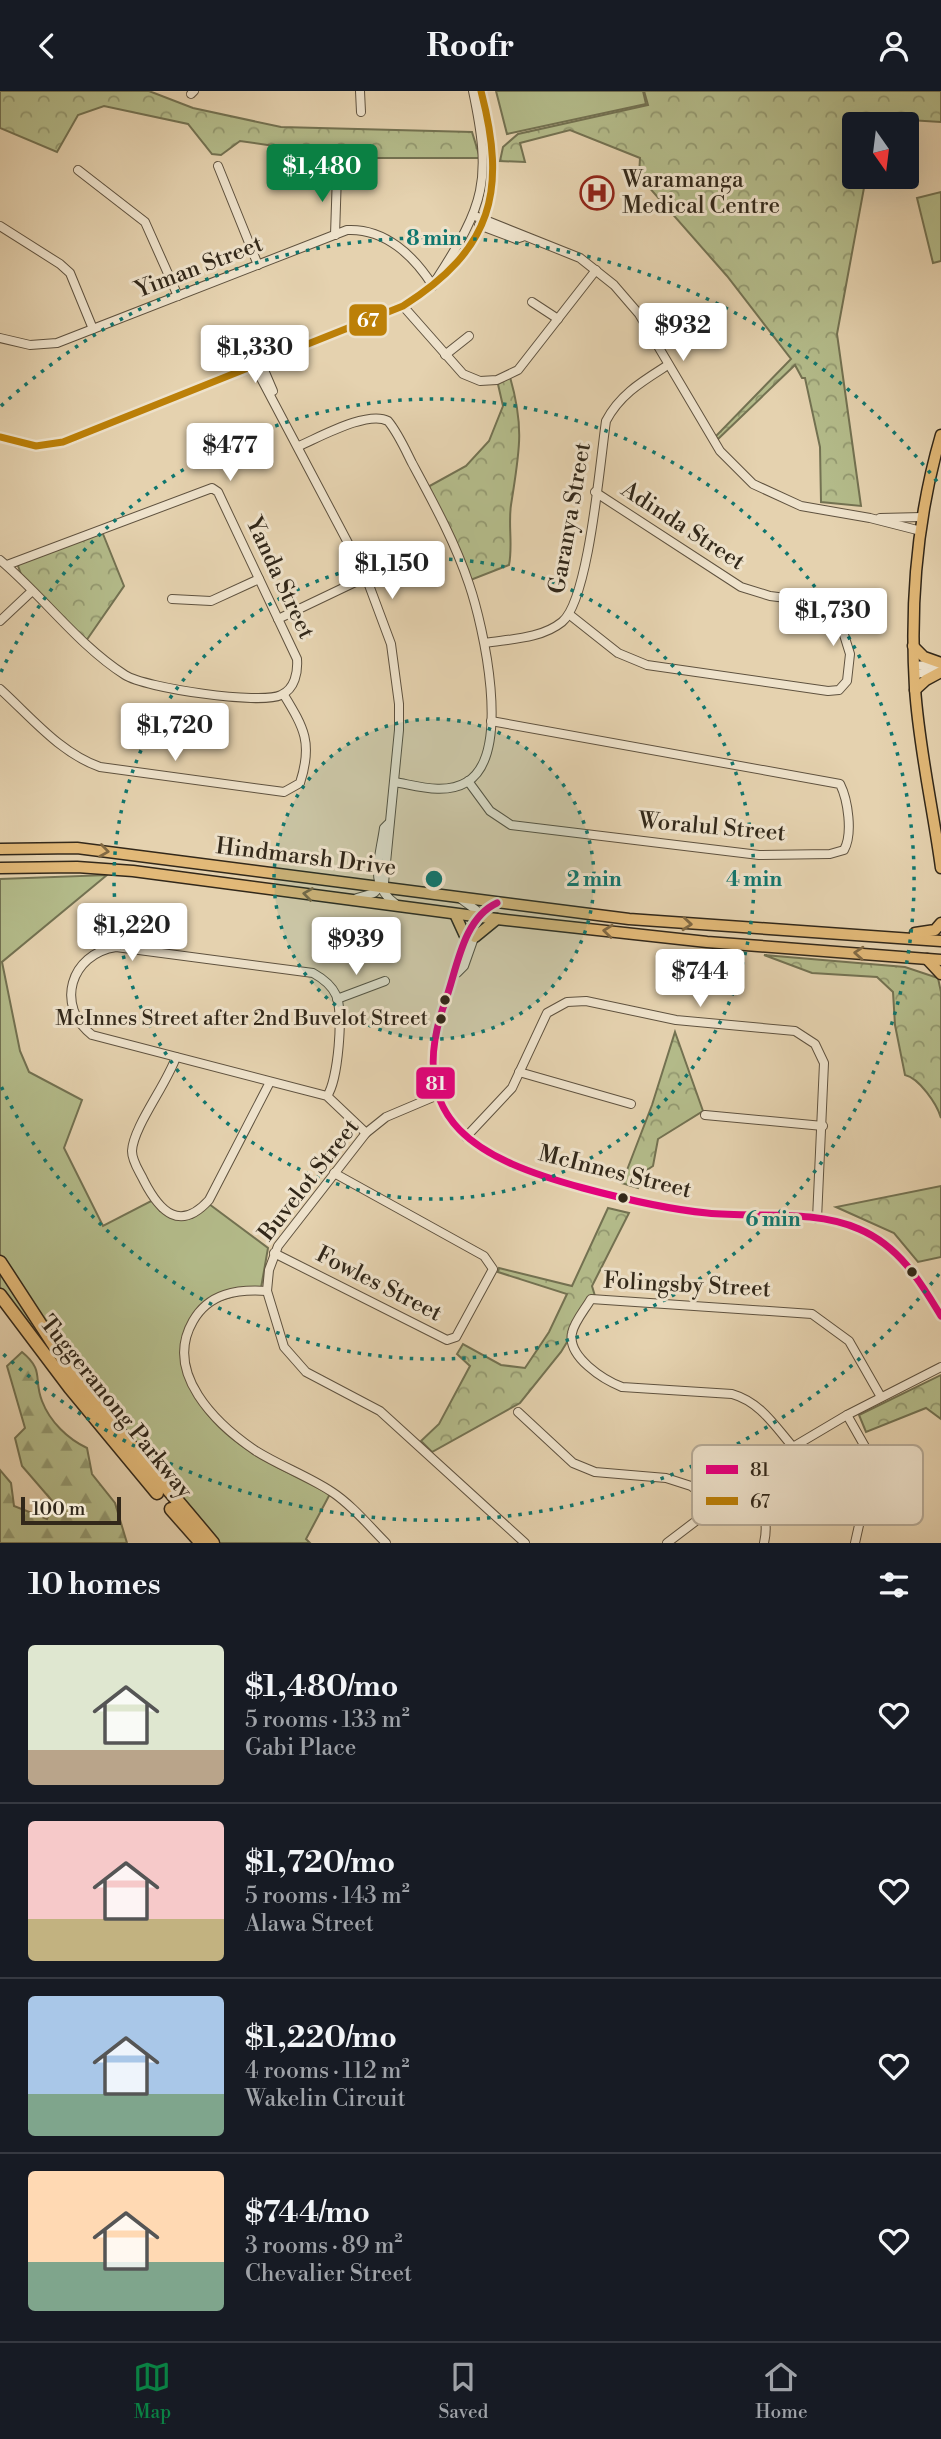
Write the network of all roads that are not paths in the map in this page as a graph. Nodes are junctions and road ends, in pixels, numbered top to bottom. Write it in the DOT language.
graph roads {
  1 [pos="360,91"];
  2 [pos="473,91"];
  3 [pos="481,91"];
  4 [pos="361,112"];
  5 [pos="486,129"];
  6 [pos="488,146"];
  7 [pos="218,166"];
  8 [pos="78,170"];
  9 [pos="337,174"];
  10 [pos="473,220"];
  11 [pos="483,223"];
  12 [pos="0,226"];
  13 [pos="335,235"];
  14 [pos="258,265"];
  15 [pos="596,270"];
  16 [pos="433,286"];
  17 [pos="178,296"];
  18 [pos="532,302"];
  19 [pos="403,306"];
  20 [pos="558,319"];
  21 [pos="93,329"];
  22 [pos="469,335"];
  23 [pos="0,338"];
  24 [pos="445,355"];
  25 [pos="258,364"];
  26 [pos="668,365"];
  27 [pos="941,435"];
  28 [pos="0,436"];
  29 [pos="299,446"];
  30 [pos="595,492"];
  31 [pos="922,517"];
  32 [pos="870,518"];
  33 [pos="921,531"];
  34 [pos="3,563"];
  35 [pos="366,577"];
  36 [pos="259,579"];
  37 [pos="33,591"];
  38 [pos="172,599"];
  39 [pos="570,615"];
  40 [pos="278,619"];
  41 [pos="0,621"];
  42 [pos="485,643"];
  43 [pos="913,646"];
  44 [pos="941,663"];
  45 [pos="914,670"];
  46 [pos="941,671"];
  47 [pos="0,689"];
  48 [pos="915,690"];
  49 [pos="284,695"];
  50 [pos="491,721"];
  51 [pos="468,781"];
  52 [pos="395,782"];
  53 [pos="0,849"];
  54 [pos="941,868"];
  55 [pos="0,869"];
  56 [pos="380,888"];
  57 [pos="460,898"];
  58 [pos="351,900"];
  59 [pos="497,903"];
  60 [pos="399,906"];
  61 [pos="455,914"];
  62 [pos="478,917"];
  63 [pos="497,919"];
  64 [pos="941,923"];
  65 [pos="470,937"];
  66 [pos="872,937"];
  67 [pos="941,941"];
  68 [pos="927,959"];
  69 [pos="941,960"];
  70 [pos="941,974"];
  71 [pos="384,981"];
  72 [pos="337,999"];
  73 [pos="176,1057"];
  74 [pos="519,1072"];
  75 [pos="270,1082"];
  76 [pos="438,1095"];
  77 [pos="327,1096"];
  78 [pos="631,1104"];
  79 [pos="705,1115"];
  80 [pos="822,1126"];
  81 [pos="366,1133"];
  82 [pos="466,1137"];
  83 [pos="334,1173"];
  84 [pos="817,1219"];
  85 [pos="274,1253"];
  86 [pos="0,1257"];
  87 [pos="0,1262"];
  88 [pos="267,1291"];
  89 [pos="0,1295"];
  90 [pos="0,1309"];
  91 [pos="34,1315"];
  92 [pos="941,1316"];
  93 [pos="941,1367"];
  94 [pos="70,1388"];
  95 [pos="881,1397"];
  96 [pos="519,1412"];
  97 [pos="847,1415"];
  98 [pos="791,1445"];
  99 [pos="796,1445"];
  100 [pos="864,1445"];
  101 [pos="135,1461"];
  102 [pos="692,1487"];
  103 [pos="692,1523"];
  104 [pos="767,1525"];
  105 [pos="859,1525"];
  106 [pos="201,1543"];
  107 [pos="213,1543"];
  108 [pos="386,1543"];
  109 [pos="525,1543"];
  110 [pos="667,1543"];
  111 [pos="764,1543"];
  112 [pos="855,1543"];
  1 -- 4 [label="street"];
  2 -- 5 [label="street"];
  3 -- 5 [label="street"];
  5 -- 6 [label="street"];
  6 -- 10 [label="street"];
  6 -- 11 [label="street"];
  7 -- 14 [label="street"];
  8 -- 17 [label="street"];
  9 -- 13 [label="street"];
  10 -- 11 [label="street"];
  10 -- 16 [label="street"];
  11 -- 15 [label="street"];
  11 -- 16 [label="street"];
  12 -- 21 [label="street"];
  13 -- 14 [label="street, Yiman Street"];
  13 -- 16 [label="street, Yiman Street"];
  14 -- 17 [label="street, Yiman Street"];
  15 -- 20 [label="street"];
  15 -- 26 [label="street"];
  16 -- 19 [label="street"];
  17 -- 21 [label="street, Yiman Street"];
  18 -- 20 [label="street"];
  19 -- 24 [label="street"];
  19 -- 25 [label="street"];
  20 -- 24 [label="street"];
  21 -- 23 [label="street, Yiman Street"];
  22 -- 24 [label="street"];
  25 -- 28 [label="street"];
  25 -- 29 [label="street"];
  26 -- 30 [label="street, Garanya Street"];
  26 -- 32 [label="street"];
  27 -- 31 [label="main road"];
  29 -- 35 [label="street"];
  29 -- 42 [label="street"];
  30 -- 39 [label="street, Garanya Street"];
  30 -- 39 [label="street, Adinda Street"];
  31 -- 32 [label="street"];
  31 -- 33 [label="main road"];
  32 -- 33 [label="street"];
  33 -- 43 [label="main road"];
  34 -- 36 [label="street, Yanda Street"];
  34 -- 37 [label="street"];
  35 -- 40 [label="street"];
  35 -- 52 [label="street"];
  36 -- 38 [label="street"];
  36 -- 40 [label="street, Yanda Street"];
  37 -- 41 [label="street"];
  37 -- 49 [label="street"];
  39 -- 42 [label="street, Garanya Street"];
  40 -- 49 [label="street, Yanda Street"];
  42 -- 50 [label="street"];
  43 -- 44 [label="main road"];
  43 -- 45 [label="main road"];
  44 -- 45 [label="street"];
  45 -- 46 [label="street"];
  45 -- 48 [label="main road"];
  46 -- 48 [label="main road"];
  47 -- 49 [label="street"];
  48 -- 54 [label="main road"];
  50 -- 51 [label="street"];
  50 -- 51 [label="street, Woralul Street"];
  51 -- 52 [label="street"];
  52 -- 56 [label="street"];
  53 -- 56 [label="main road, Hindmarsh Drive, one-way"];
  58 -- 55 [label="main road, Hindmarsh Drive, one-way"];
  56 -- 57 [label="main road, Hindmarsh Drive"];
  56 -- 58 [label="street"];
  56 -- 60 [label="street"];
  57 -- 59 [label="main road, Hindmarsh Drive"];
  57 -- 62 [label="street"];
  58 -- 60 [label="main road, Hindmarsh Drive"];
  59 -- 62 [label="street, McInnes Street"];
  59 -- 66 [label="main road, Hindmarsh Drive, one-way"];
  60 -- 61 [label="main road, Hindmarsh Drive"];
  61 -- 62 [label="main road, Hindmarsh Drive"];
  61 -- 65 [label="main road"];
  62 -- 63 [label="main road, Hindmarsh Drive"];
  62 -- 65 [label="street, McInnes Street"];
  63 -- 65 [label="main road"];
  68 -- 63 [label="main road, Hindmarsh Drive, one-way"];
  64 -- 66 [label="main road"];
  65 -- 76 [label="street, McInnes Street"];
  66 -- 67 [label="main road, Hindmarsh Drive"];
  68 -- 69 [label="main road, Hindmarsh Drive"];
  68 -- 70 [label="main road"];
  71 -- 72 [label="street"];
  72 -- 73 [label="street"];
  72 -- 77 [label="street"];
  73 -- 75 [label="street"];
  73 -- 75 [label="street"];
  74 -- 78 [label="street"];
  74 -- 80 [label="street"];
  74 -- 82 [label="street"];
  75 -- 77 [label="street"];
  76 -- 81 [label="street, Buvelot Street"];
  76 -- 82 [label="street, McInnes Street"];
  77 -- 81 [label="street"];
  79 -- 80 [label="street"];
  80 -- 84 [label="street"];
  81 -- 83 [label="street, Buvelot Street"];
  82 -- 84 [label="street, McInnes Street"];
  83 -- 85 [label="street, Buvelot Street"];
  83 -- 85 [label="street, Fowles Street"];
  84 -- 92 [label="street, McInnes Street"];
  85 -- 88 [label="street, Buvelot Street"];
  86 -- 91 [label="highway"];
  87 -- 91 [label="highway, Tuggeranong Parkway"];
  88 -- 108 [label="street"];
  88 -- 109 [label="street, Buvelot Street"];
  89 -- 94 [label="highway, Tuggeranong Parkway"];
  90 -- 94 [label="highway"];
  91 -- 101 [label="highway, Tuggeranong Parkway"];
  93 -- 95 [label="street"];
  94 -- 101 [label="highway, Tuggeranong Parkway"];
  95 -- 97 [label="street"];
  95 -- 98 [label="street, Folingsby Street"];
  96 -- 102 [label="street"];
  97 -- 99 [label="street"];
  97 -- 100 [label="street"];
  101 -- 106 [label="highway, Tuggeranong Parkway"];
  101 -- 107 [label="highway, Tuggeranong Parkway"];
  103 -- 110 [label="street"];
  104 -- 111 [label="street"];
  105 -- 112 [label="street"];
}
